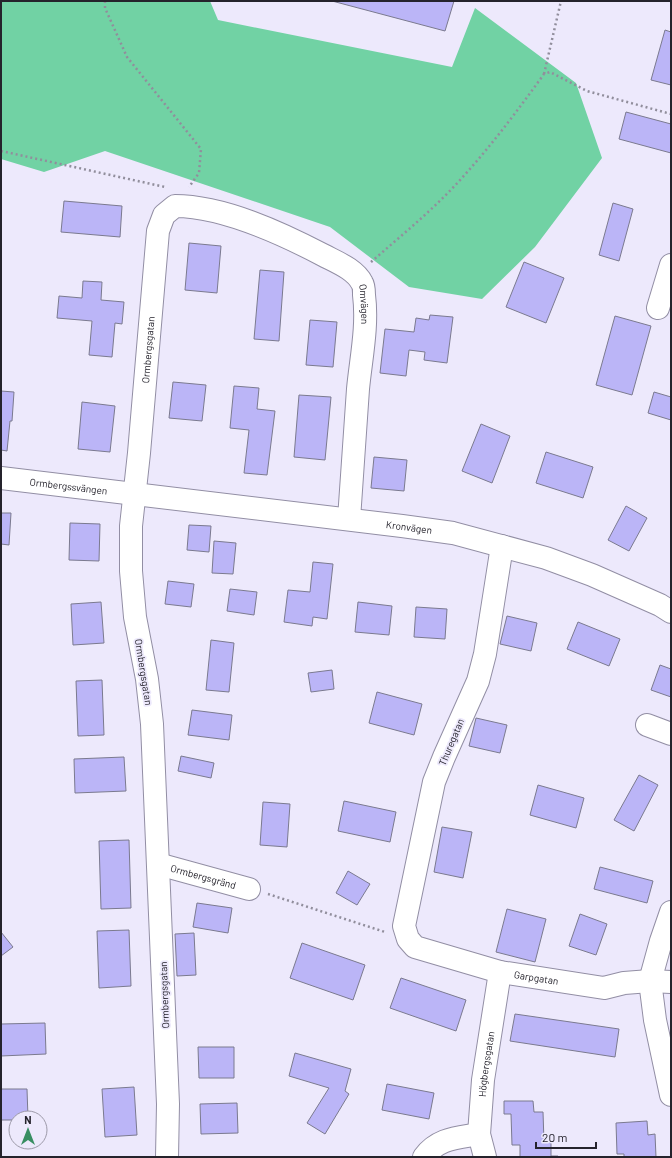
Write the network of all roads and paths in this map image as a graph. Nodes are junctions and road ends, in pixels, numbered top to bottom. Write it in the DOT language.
graph roads {
  1 [pos="105,1"];
  2 [pos="561,1"];
  3 [pos="544,74"];
  4 [pos="671,114"];
  5 [pos="1,151"];
  6 [pos="186,199"];
  7 [pos="671,266"];
  8 [pos="356,275"];
  9 [pos="658,308"];
  10 [pos="1,478"];
  11 [pos="135,494"];
  12 [pos="349,519"];
  13 [pos="502,546"];
  14 [pos="671,612"];
  15 [pos="647,725"];
  16 [pos="671,734"];
  17 [pos="158,864"];
  18 [pos="249,888"];
  19 [pos="671,912"];
  20 [pos="408,939"];
  21 [pos="500,972"];
  22 [pos="661,981"];
  23 [pos="671,1095"];
  24 [pos="479,1134"];
  25 [pos="167,1157"];
  26 [pos="424,1157"];
  27 [pos="485,1157"];
  1 -- 6 [label="path"];
  2 -- 3 [label="path"];
  3 -- 4 [label="path"];
  3 -- 8 [label="path"];
  5 -- 6 [label="path"];
  6 -- 8 [label="street, Omvägen"];
  6 -- 11 [label="street, Ormbergsgatan"];
  7 -- 9 [label="street"];
  8 -- 12 [label="street, Omvägen"];
  10 -- 11 [label="street, Ormbergssvängen"];
  11 -- 12 [label="street, Kronvägen"];
  11 -- 17 [label="street, Ormbergsgatan"];
  12 -- 13 [label="street, Kronvägen"];
  13 -- 14 [label="street, Kronvägen"];
  13 -- 20 [label="street, Thuregatan"];
  15 -- 16 [label="street"];
  17 -- 18 [label="street, Ormbergsgränd"];
  17 -- 25 [label="street, Ormbergsgatan"];
  18 -- 20 [label="path"];
  19 -- 22 [label="street"];
  20 -- 21 [label="street, Garpgatan"];
  21 -- 22 [label="street, Garpgatan"];
  21 -- 24 [label="street, Högbergsgatan"];
  22 -- 23 [label="street"];
  24 -- 26 [label="street"];
  24 -- 27 [label="street, Högbergsgatan"];
}
